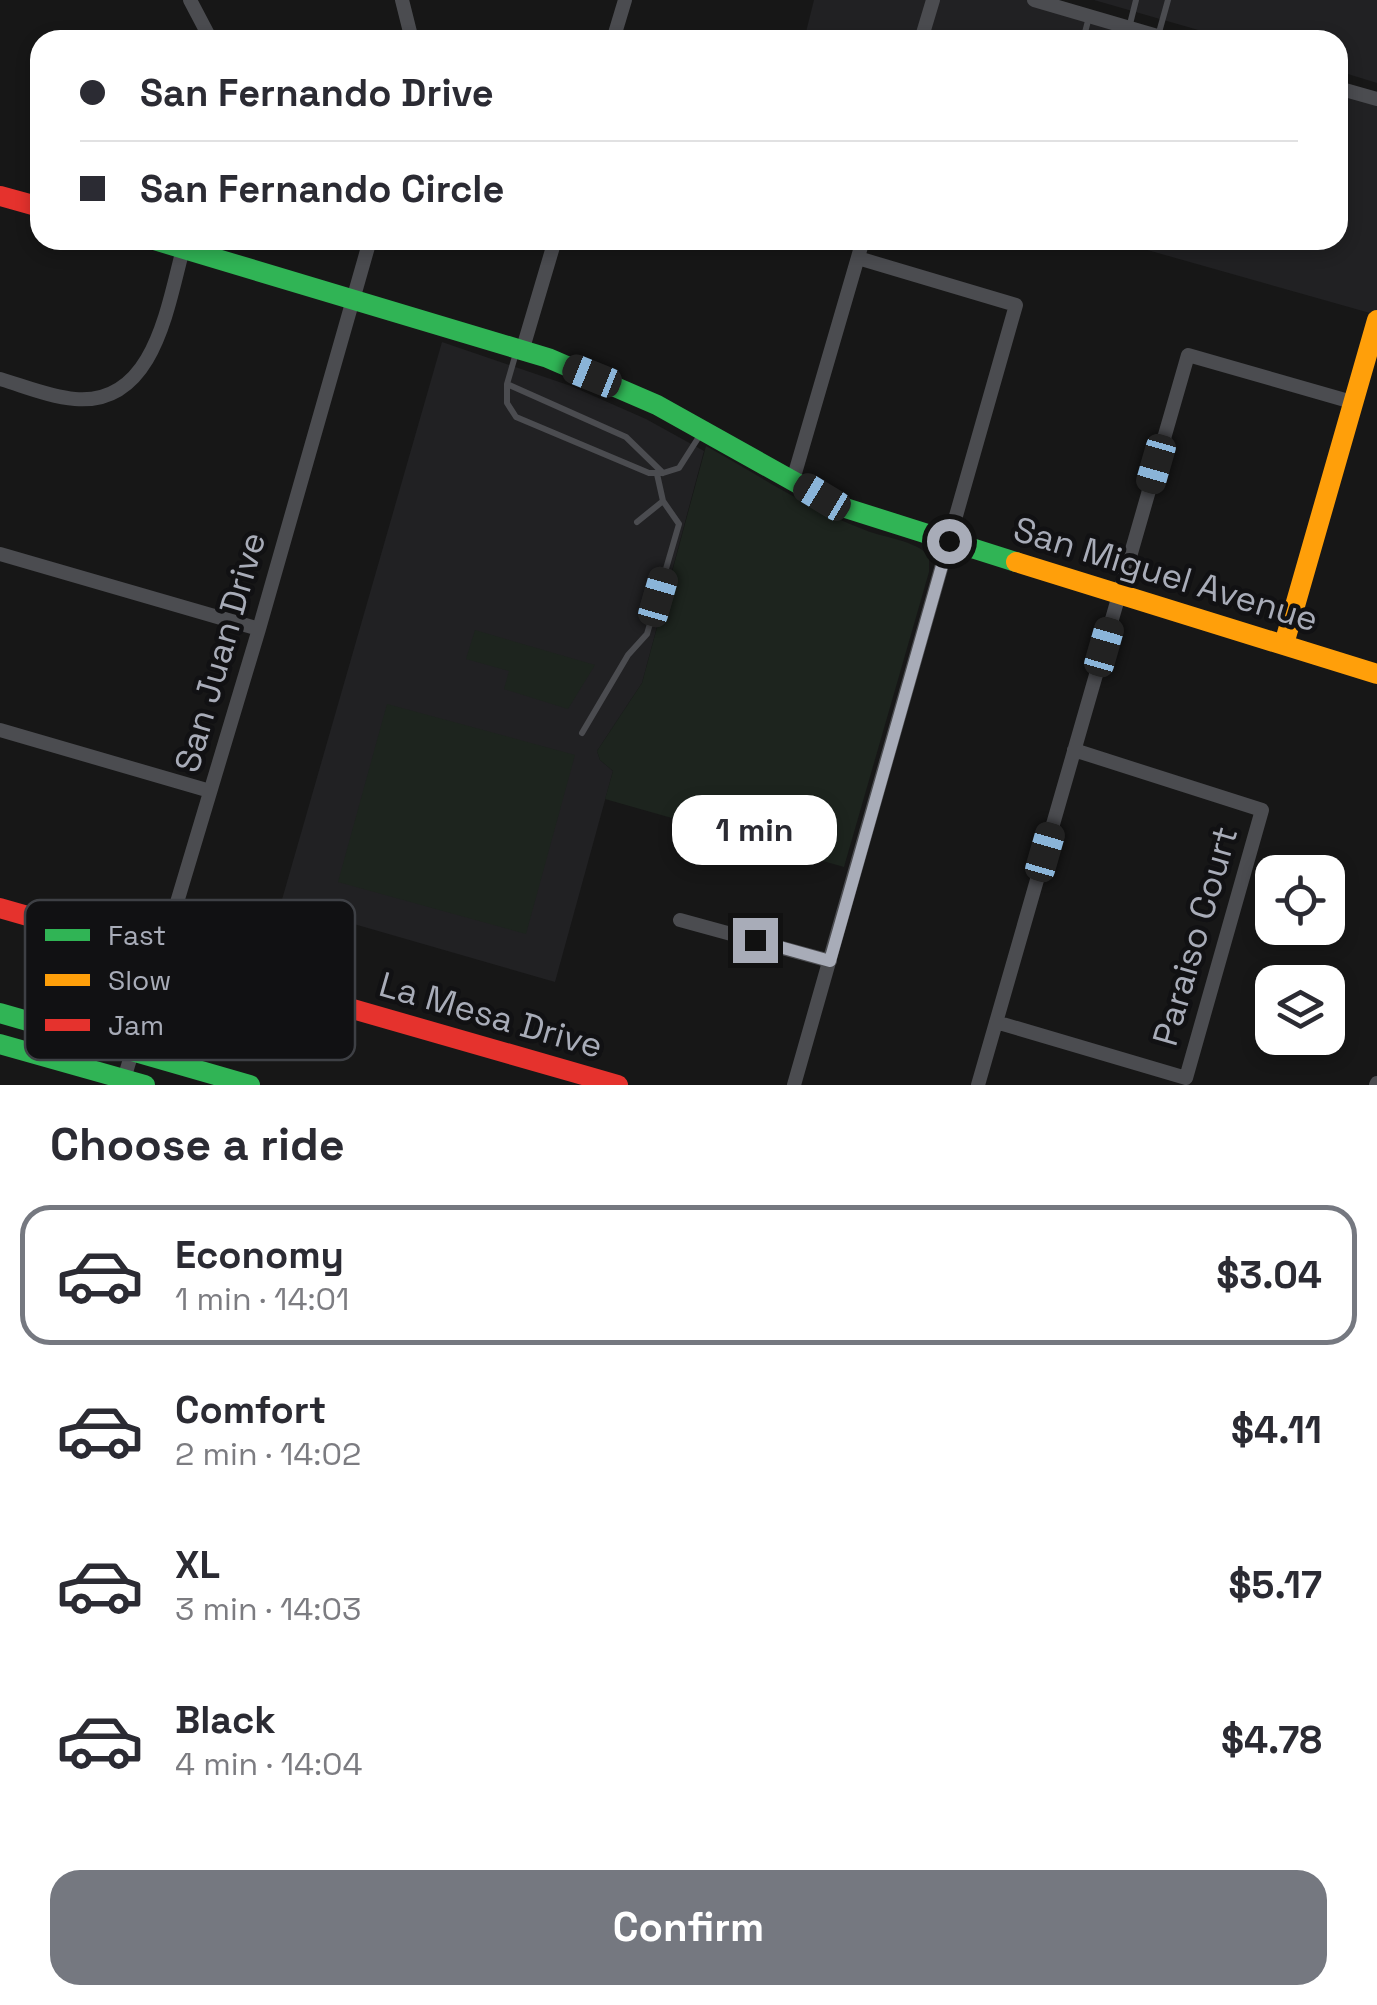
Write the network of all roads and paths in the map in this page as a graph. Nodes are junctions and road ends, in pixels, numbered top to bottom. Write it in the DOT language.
graph roads {
  1 [pos="190,0"];
  2 [pos="402,0"];
  3 [pos="624,0"];
  4 [pos="932,0"];
  5 [pos="1034,0"];
  6 [pos="1136,0"];
  7 [pos="1168,0"];
  8 [pos="1090,16"];
  9 [pos="1129,28"];
  10 [pos="206,30"];
  11 [pos="410,30"];
  12 [pos="616,30"];
  13 [pos="924,30"];
  14 [pos="1086,30"];
  15 [pos="1136,30"];
  16 [pos="1165,30"];
  17 [pos="1348,91"];
  18 [pos="1377,99"];
  19 [pos="0,196"];
  20 [pos="30,204"];
  21 [pos="182,250"];
  22 [pos="203,250"];
  23 [pos="367,250"];
  24 [pos="552,250"];
  25 [pos="861,250"];
  26 [pos="858,258"];
  27 [pos="353,298"];
  28 [pos="1377,320"];
  29 [pos="520,348"];
  30 [pos="0,379"];
  31 [pos="506,384"];
  32 [pos="1352,402"];
  33 [pos="704,430"];
  34 [pos="660,474"];
  35 [pos="793,480"];
  36 [pos="663,501"];
  37 [pos="637,522"];
  38 [pos="949,541"];
  39 [pos="0,554"];
  40 [pos="1120,592"];
  41 [pos="259,629"];
  42 [pos="1284,644"];
  43 [pos="1377,674"];
  44 [pos="0,730"];
  45 [pos="582,733"];
  46 [pos="1074,750"];
  47 [pos="210,791"];
  48 [pos="177,900"];
  49 [pos="0,908"];
  50 [pos="25,915"];
  51 [pos="680,920"];
  52 [pos="830,961"];
  53 [pos="355,1010"];
  54 [pos="0,1014"];
  55 [pos="25,1021"];
  56 [pos="996,1022"];
  57 [pos="0,1044"];
  58 [pos="25,1051"];
  59 [pos="57,1060"];
  60 [pos="129,1060"];
  61 [pos="163,1060"];
  62 [pos="124,1079"];
  63 [pos="145,1085"];
  64 [pos="250,1085"];
  65 [pos="618,1085"];
  66 [pos="794,1085"];
  67 [pos="978,1085"];
  1 -- 10 [label="street"];
  2 -- 11 [label="street"];
  3 -- 12 [label="street"];
  4 -- 13 [label="street"];
  5 -- 8 [label="street"];
  6 -- 9 [label="lane"];
  7 -- 16 [label="lane"];
  8 -- 9 [label="street"];
  8 -- 14 [label="lane"];
  9 -- 15 [label="street"];
  17 -- 18 [label="street"];
  19 -- 20 [label="main road"];
  21 -- 30 [label="street"];
  22 -- 27 [label="main road, San Miguel Avenue"];
  23 -- 27 [label="street, San Juan Drive"];
  24 -- 29 [label="street"];
  25 -- 26 [label="street"];
  26 -- 35 [label="street"];
  26 -- 38 [label="street"];
  27 -- 29 [label="main road, San Miguel Avenue"];
  27 -- 41 [label="street, San Juan Drive"];
  28 -- 32 [label="main road"];
  29 -- 31 [label="lane"];
  29 -- 33 [label="main road, San Miguel Avenue"];
  31 -- 34 [label="lane"];
  31 -- 34 [label="lane"];
  32 -- 40 [label="street"];
  32 -- 42 [label="main road"];
  33 -- 34 [label="lane"];
  33 -- 35 [label="main road, San Miguel Avenue"];
  34 -- 36 [label="lane"];
  35 -- 38 [label="main road, San Miguel Avenue"];
  36 -- 37 [label="lane"];
  36 -- 45 [label="lane"];
  38 -- 40 [label="main road, San Miguel Avenue"];
  38 -- 52 [label="street"];
  39 -- 41 [label="street"];
  40 -- 42 [label="main road, San Miguel Avenue"];
  40 -- 46 [label="street"];
  41 -- 47 [label="street, San Juan Drive"];
  42 -- 43 [label="main road, San Miguel Avenue"];
  44 -- 47 [label="street"];
  46 -- 56 [label="street"];
  46 -- 56 [label="street, Paraiso Court"];
  47 -- 48 [label="street, San Juan Drive"];
  49 -- 50 [label="main road, La Mesa Drive"];
  51 -- 52 [label="street"];
  52 -- 66 [label="street"];
  53 -- 65 [label="main road, La Mesa Drive"];
  54 -- 55 [label="main road"];
  56 -- 67 [label="street"];
  57 -- 58 [label="main road"];
  59 -- 62 [label="main road"];
  60 -- 62 [label="street, San Juan Drive"];
  61 -- 64 [label="main road"];
  62 -- 63 [label="main road"];
}
